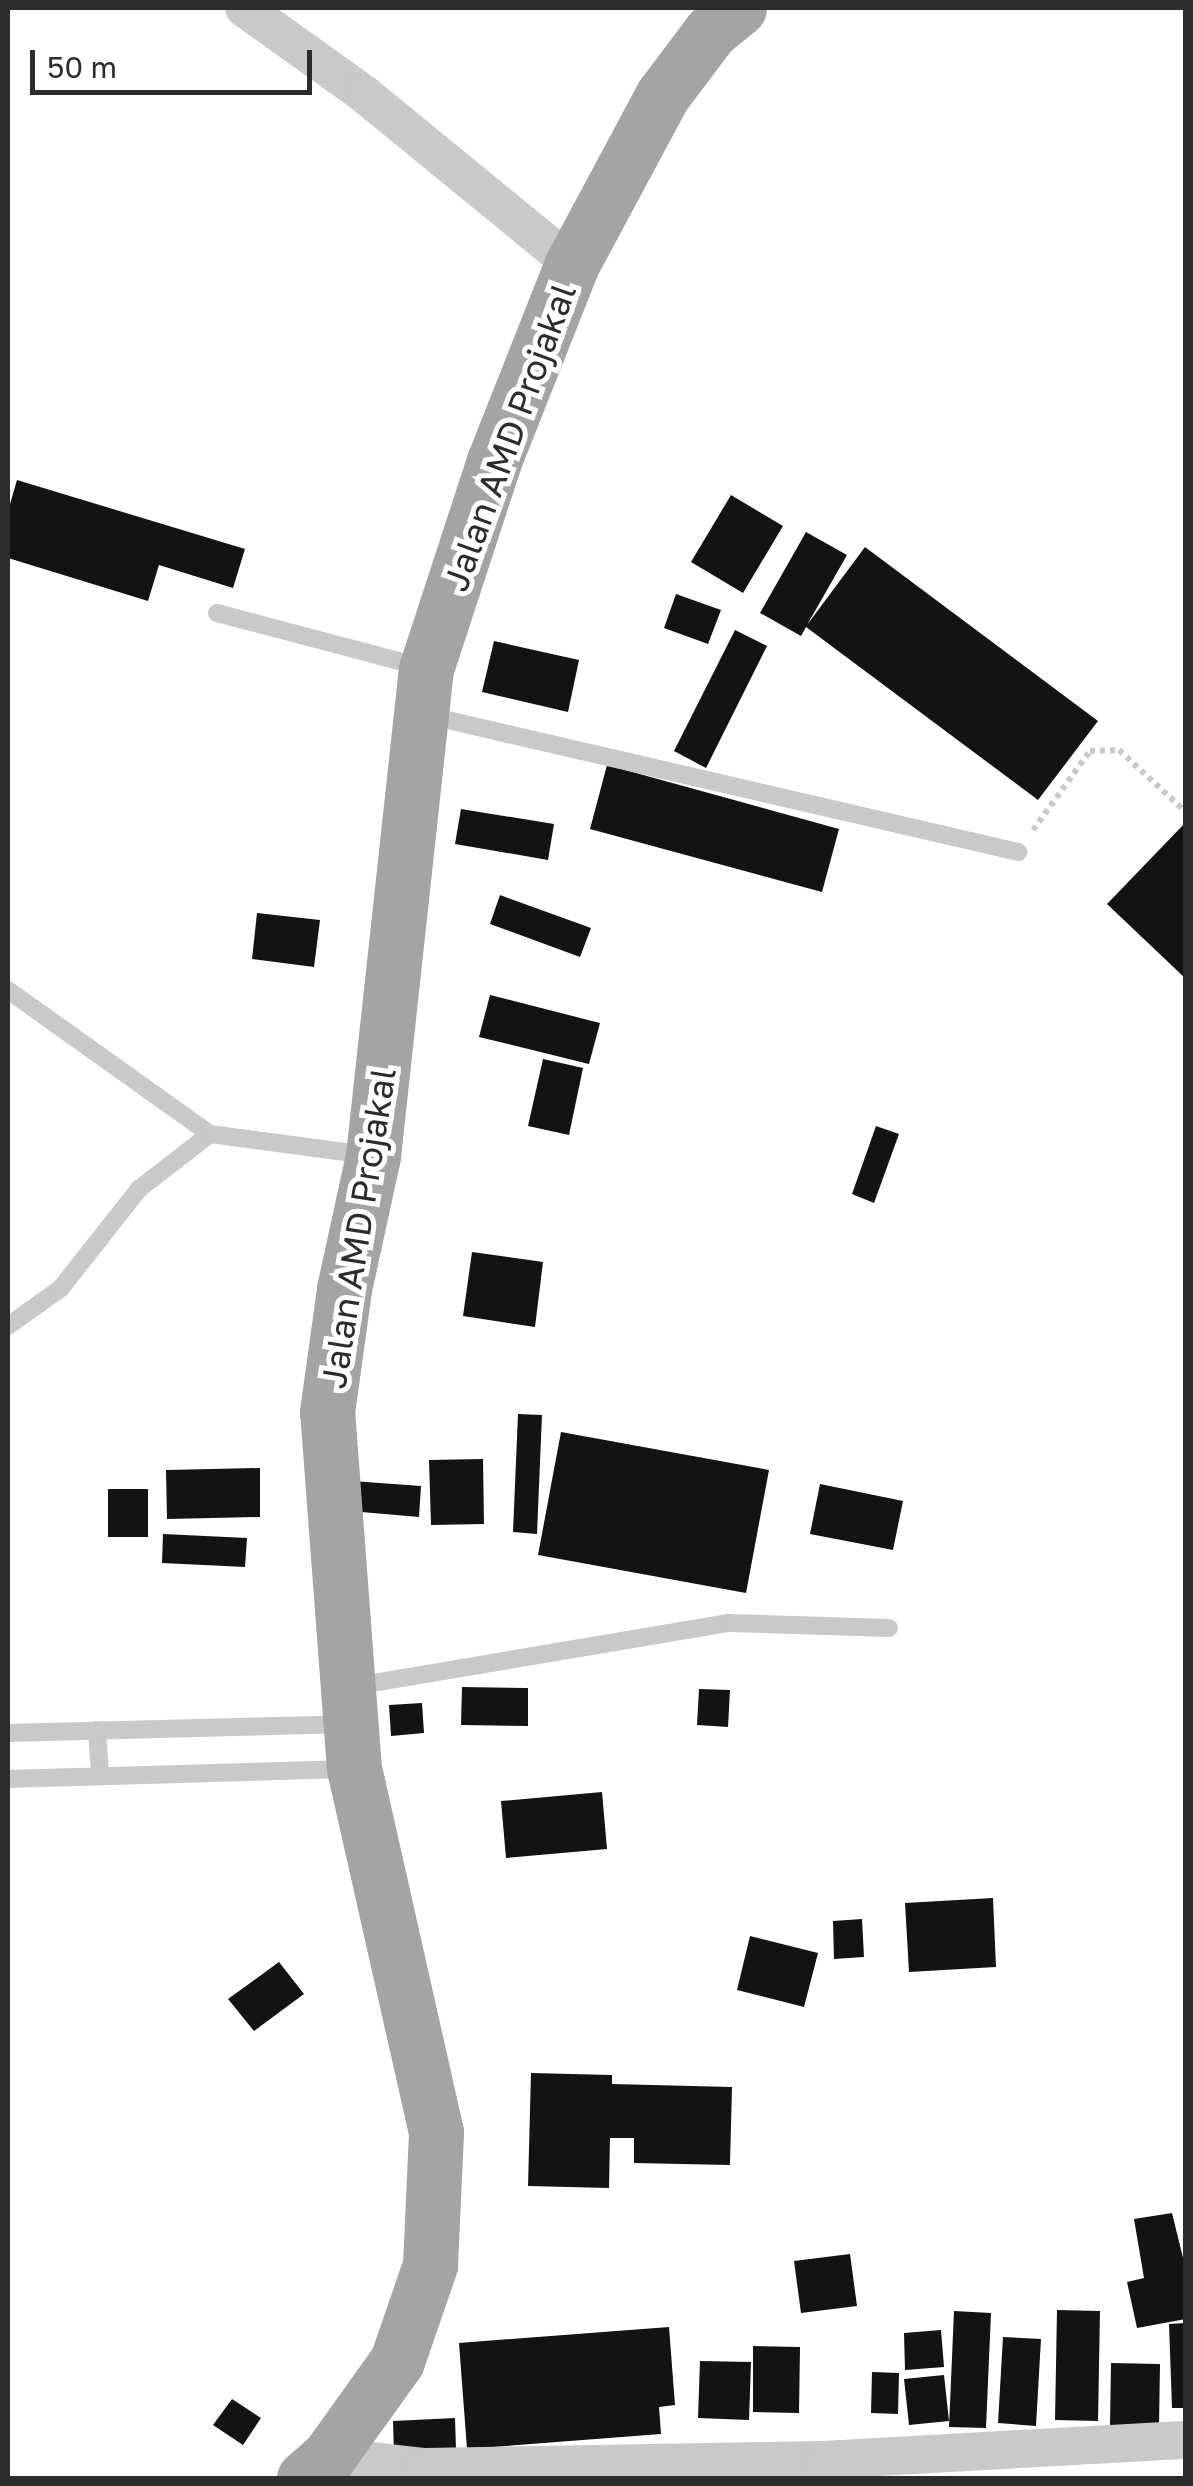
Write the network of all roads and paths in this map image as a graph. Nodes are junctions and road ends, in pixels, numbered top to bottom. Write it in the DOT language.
graph roads {
  1 [pos="244,8"];
  2 [pos="739,8"];
  3 [pos="572,264"];
  4 [pos="217,613"];
  5 [pos="424,691"];
  6 [pos="1186,812"];
  7 [pos="1018,852"];
  8 [pos="8,990"];
  9 [pos="210,1134"];
  10 [pos="373,1156"];
  11 [pos="8,1326"];
  12 [pos="888,1628"];
  13 [pos="350,1727"];
  14 [pos="97,1730"];
  15 [pos="8,1733"];
  16 [pos="100,1774"];
  17 [pos="8,1778"];
  18 [pos="1186,2440"];
  19 [pos="317,2468"];
  1 -- 3 [label="street"];
  2 -- 3 [label="main road, Jalan AMD Projakal"];
  3 -- 5 [label="main road, Jalan AMD Projakal"];
  4 -- 5 [label="lane"];
  5 -- 7 [label="lane"];
  5 -- 10 [label="main road, Jalan AMD Projakal"];
  6 -- 7 [label="path"];
  8 -- 9 [label="lane"];
  9 -- 10 [label="lane"];
  9 -- 11 [label="lane"];
  10 -- 13 [label="main road, Jalan AMD Projakal"];
  12 -- 13 [label="lane"];
  13 -- 14 [label="lane"];
  13 -- 16 [label="lane"];
  13 -- 19 [label="main road, Jalan AMD Projakal"];
  14 -- 15 [label="lane"];
  14 -- 16 [label="lane"];
  16 -- 17 [label="lane"];
  18 -- 19 [label="street"];
}
